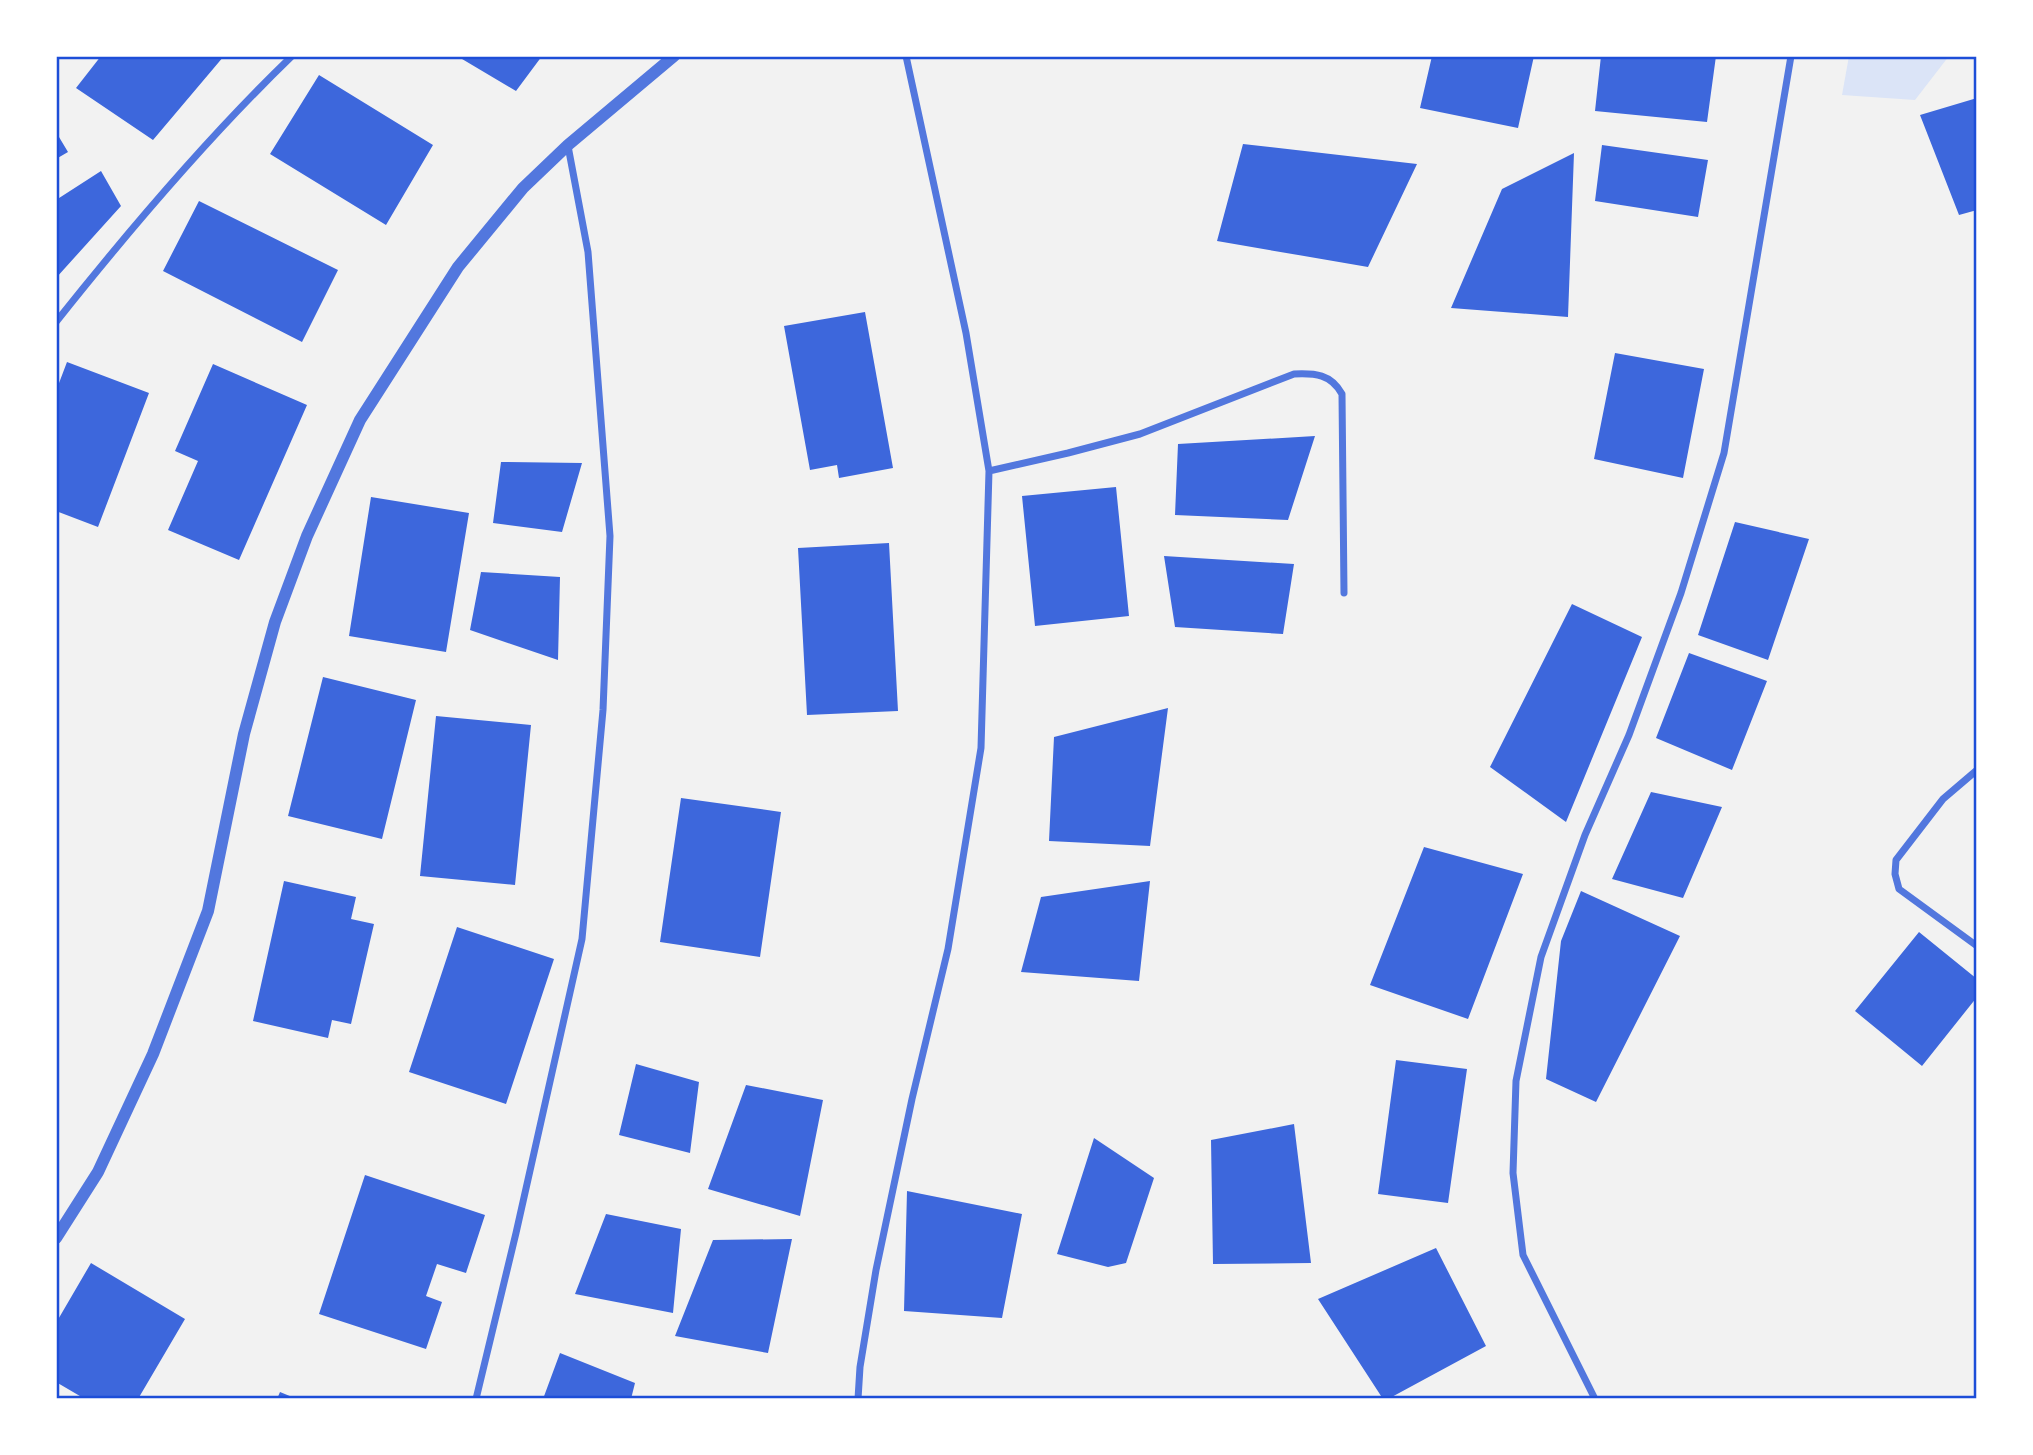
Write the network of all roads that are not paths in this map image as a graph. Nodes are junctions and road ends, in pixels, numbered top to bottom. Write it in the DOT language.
graph roads {
  1 [pos="292,56"];
  2 [pos="674,56"];
  3 [pos="906,56"];
  4 [pos="1791,56"];
  5 [pos="568,145"];
  6 [pos="56,321"];
  7 [pos="989,471"];
  8 [pos="1344,593"];
  9 [pos="1977,770"];
  10 [pos="1977,946"];
  11 [pos="56,1238"];
  12 [pos="476,1399"];
  13 [pos="858,1399"];
  14 [pos="1595,1399"];
  1 -- 6 [label="street"];
  2 -- 5 [label="street"];
  3 -- 7 [label="street"];
  4 -- 14 [label="street"];
  5 -- 11 [label="street"];
  5 -- 12 [label="street"];
  7 -- 8 [label="street"];
  7 -- 13 [label="street"];
  9 -- 10 [label="street"];
}
